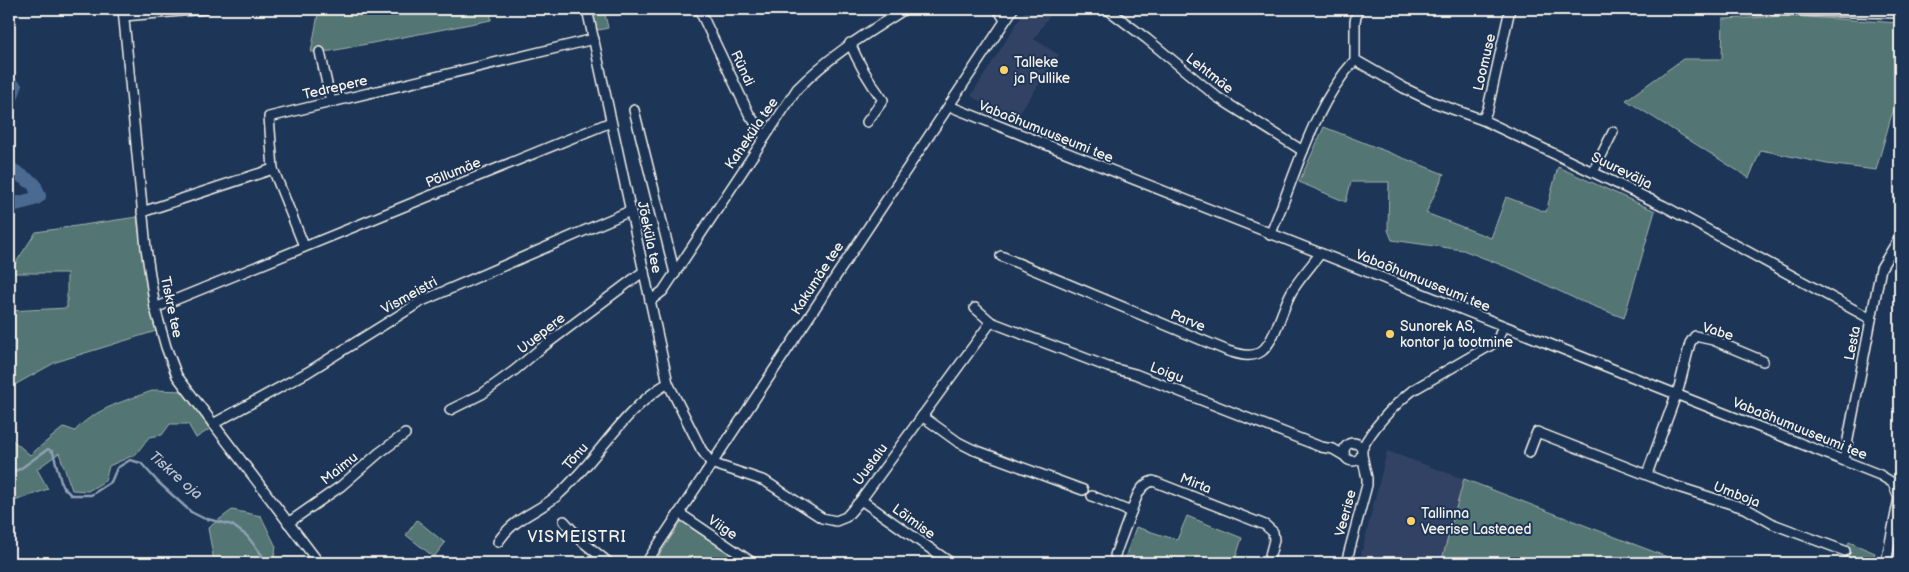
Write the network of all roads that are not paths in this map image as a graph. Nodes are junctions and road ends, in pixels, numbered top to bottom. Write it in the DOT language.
graph roads {
  1 [pos="206,9"];
  2 [pos="587,9"];
  3 [pos="699,9"];
  4 [pos="905,9"];
  5 [pos="998,9"];
  6 [pos="1013,9"];
  7 [pos="1107,9"];
  8 [pos="1358,9"];
  9 [pos="1510,9"];
  10 [pos="1706,9"];
  11 [pos="124,13"];
  12 [pos="1900,13"];
  13 [pos="1005,20"];
  14 [pos="594,39"];
  15 [pos="850,44"];
  16 [pos="320,52"];
  17 [pos="1355,60"];
  18 [pos="331,102"];
  19 [pos="949,106"];
  20 [pos="634,110"];
  21 [pos="1483,120"];
  22 [pos="611,122"];
  23 [pos="867,122"];
  24 [pos="1613,132"];
  25 [pos="765,137"];
  26 [pos="1302,150"];
  27 [pos="273,169"];
  28 [pos="1593,172"];
  29 [pos="630,211"];
  30 [pos="142,212"];
  31 [pos="1270,235"];
  32 [pos="1900,237"];
  33 [pos="304,246"];
  34 [pos="1320,254"];
  35 [pos="1001,256"];
  36 [pos="644,271"];
  37 [pos="675,274"];
  38 [pos="650,301"];
  39 [pos="155,308"];
  40 [pos="975,308"];
  41 [pos="1871,319"];
  42 [pos="991,322"];
  43 [pos="1503,326"];
  44 [pos="1763,361"];
  45 [pos="668,383"];
  46 [pos="1676,394"];
  47 [pos="450,410"];
  48 [pos="922,416"];
  49 [pos="212,424"];
  50 [pos="405,434"];
  51 [pos="1368,437"];
  52 [pos="1348,448"];
  53 [pos="1362,452"];
  54 [pos="1528,453"];
  55 [pos="1844,460"];
  56 [pos="1353,461"];
  57 [pos="711,463"];
  58 [pos="1366,470"];
  59 [pos="1647,474"];
  60 [pos="1083,490"];
  61 [pos="1899,494"];
  62 [pos="1092,496"];
  63 [pos="861,500"];
  64 [pos="1131,512"];
  65 [pos="679,513"];
  66 [pos="564,521"];
  67 [pos="288,523"];
  68 [pos="498,542"];
  69 [pos="1845,551"];
  70 [pos="1115,555"];
  71 [pos="320,563"];
  72 [pos="609,563"];
  73 [pos="646,563"];
  74 [pos="753,563"];
  75 [pos="951,563"];
  76 [pos="1268,563"];
  77 [pos="1346,563"];
  78 [pos="1886,563"];
  1 -- 11 [label="street"];
  2 -- 14 [label="street, Jõeküla tee"];
  3 -- 25 [label="street, Ründi"];
  4 -- 15 [label="street, Kaheküla tee"];
  5 -- 13 [label="street"];
  6 -- 13 [label="street, Kakumäe tee"];
  7 -- 26 [label="street, Lehtmäe"];
  8 -- 17 [label="street"];
  9 -- 21 [label="street, Loomuse"];
  10 -- 12 [label="street"];
  11 -- 30 [label="street, Tiskre tee"];
  13 -- 19 [label="street, Kakumäe tee"];
  14 -- 18 [label="street, Tedrepere"];
  14 -- 22 [label="street, Jõeküla tee"];
  15 -- 23 [label="street"];
  15 -- 25 [label="street, Kaheküla tee"];
  16 -- 18 [label="street"];
  17 -- 21 [label="street, Suurevälja"];
  17 -- 26 [label="street"];
  18 -- 27 [label="street, Tedrepere"];
  19 -- 31 [label="street, Vabaõhumuuseumi tee"];
  19 -- 57 [label="street, Kakumäe tee"];
  20 -- 37 [label="street"];
  21 -- 28 [label="street, Suurevälja"];
  22 -- 29 [label="street, Jõeküla tee"];
  22 -- 33 [label="street, Põllumäe"];
  24 -- 28 [label="street"];
  25 -- 37 [label="street, Kaheküla tee"];
  26 -- 31 [label="street"];
  27 -- 30 [label="street"];
  27 -- 33 [label="street"];
  28 -- 41 [label="street, Suurevälja"];
  29 -- 36 [label="street, Jõeküla tee"];
  29 -- 49 [label="street, Vismeistri"];
  30 -- 39 [label="street, Tiskre tee"];
  31 -- 34 [label="street, Vabaõhumuuseumi tee"];
  32 -- 41 [label="street, Lesta"];
  33 -- 39 [label="street, Põllumäe"];
  34 -- 35 [label="street, Parve"];
  34 -- 43 [label="street, Vabaõhumuuseumi tee"];
  36 -- 38 [label="street, Jõeküla tee"];
  36 -- 47 [label="street, Uuepere"];
  37 -- 38 [label="street, Kaheküla tee"];
  38 -- 45 [label="street, Jõeküla tee"];
  39 -- 49 [label="street, Tiskre tee"];
  40 -- 42 [label="street"];
  41 -- 55 [label="street, Lesta"];
  42 -- 48 [label="street, Uustalu"];
  42 -- 52 [label="street, Loigu"];
  43 -- 46 [label="street, Vabaõhumuuseumi tee"];
  43 -- 51 [label="street, Loigu"];
  44 -- 46 [label="street, Vabe"];
  45 -- 57 [label="street, Jõeküla tee"];
  45 -- 68 [label="street, Tõnu"];
  46 -- 55 [label="street, Vabaõhumuuseumi tee"];
  46 -- 59 [label="street"];
  48 -- 60 [label="street"];
  48 -- 63 [label="street, Uustalu"];
  49 -- 67 [label="street, Tiskre tee"];
  50 -- 67 [label="street, Maimu"];
  51 -- 52 [label="street, Loigu"];
  51 -- 53 [label="street, Loigu"];
  52 -- 53 [label="street"];
  52 -- 56 [label="street"];
  53 -- 56 [label="street"];
  53 -- 58 [label="street, Veerise"];
  54 -- 59 [label="street, Umboja"];
  55 -- 61 [label="street, Vabaõhumuuseumi tee"];
  56 -- 58 [label="street"];
  57 -- 63 [label="street, Uustalu"];
  57 -- 65 [label="street, Kakumäe tee"];
  58 -- 77 [label="street, Veerise"];
  59 -- 69 [label="street, Umboja"];
  61 -- 78 [label="street, Vabaõhumuuseumi tee"];
  62 -- 64 [label="street"];
  63 -- 75 [label="street, Lõimise"];
  64 -- 70 [label="street, Mirta"];
  64 -- 76 [label="street, Mirta"];
  65 -- 73 [label="street, Kakumäe tee"];
  65 -- 74 [label="street, Viige"];
  66 -- 72 [label="street"];
  67 -- 71 [label="street, Tiskre tee"];
}
